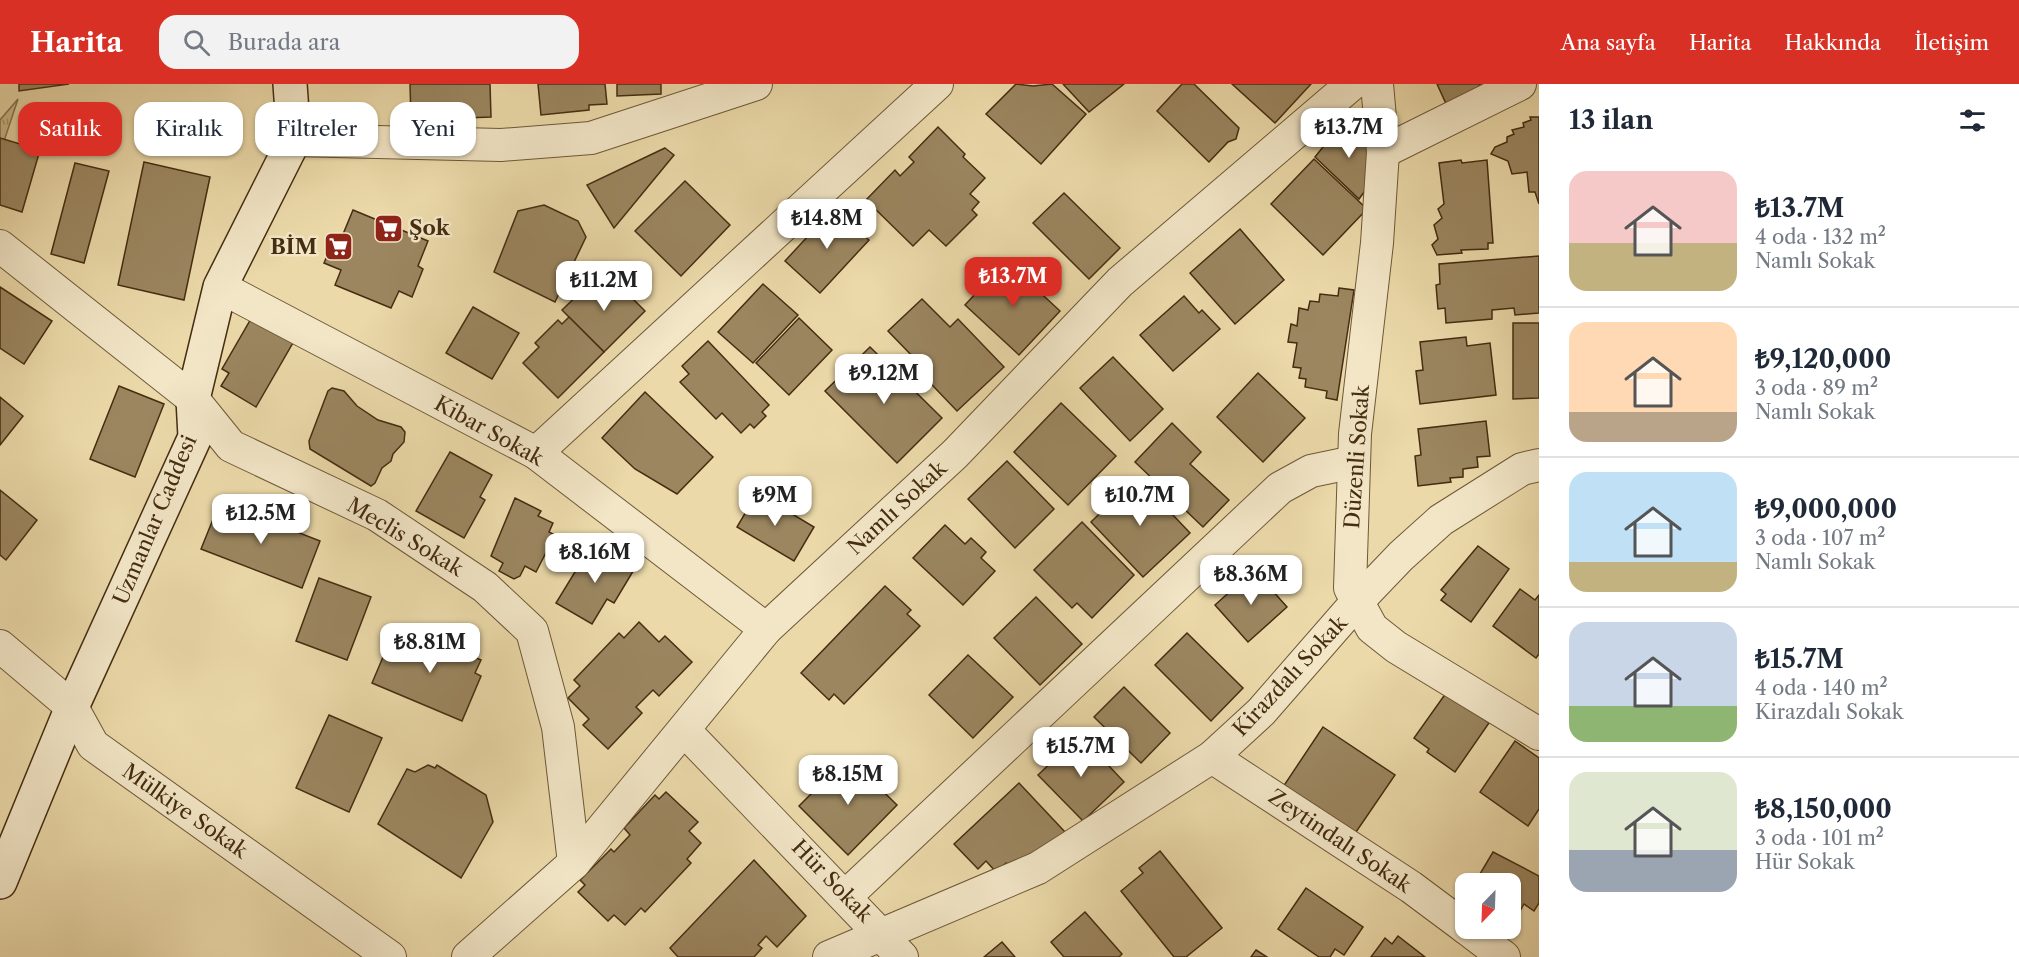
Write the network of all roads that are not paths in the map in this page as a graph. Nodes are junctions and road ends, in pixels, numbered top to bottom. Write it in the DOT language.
graph roads {
  1 [pos="290,84"];
  2 [pos="756,84"];
  3 [pos="937,84"];
  4 [pos="1352,84"];
  5 [pos="1377,84"];
  6 [pos="1520,84"];
  7 [pos="291,102"];
  8 [pos="378,142"];
  9 [pos="1383,152"];
  10 [pos="286,156"];
  11 [pos="0,246"];
  12 [pos="220,287"];
  13 [pos="193,399"];
  14 [pos="536,453"];
  15 [pos="1354,462"];
  16 [pos="1539,465"];
  17 [pos="1356,603"];
  18 [pos="766,629"];
  19 [pos="0,646"];
  20 [pos="72,707"];
  21 [pos="684,730"];
  22 [pos="1539,734"];
  23 [pos="1212,757"];
  24 [pos="574,863"];
  25 [pos="0,882"];
  26 [pos="846,896"];
  27 [pos="1455,920"];
  28 [pos="882,933"];
  29 [pos="1480,939"];
  30 [pos="390,957"];
  31 [pos="468,957"];
  32 [pos="829,957"];
  33 [pos="902,957"];
  34 [pos="1504,957"];
  1 -- 7 [label="street"];
  2 -- 8 [label="street"];
  3 -- 14 [label="street"];
  4 -- 18 [label="street, Namlı Sokak"];
  5 -- 9 [label="street, Düzenli Sokak"];
  6 -- 9 [label="street"];
  9 -- 15 [label="street, Düzenli Sokak"];
  10 -- 12 [label="street, Uzmanlar Caddesi"];
  11 -- 13 [label="street, Meclis Sokak"];
  12 -- 13 [label="street, Uzmanlar Caddesi"];
  12 -- 14 [label="street, Kibar Sokak"];
  13 -- 20 [label="street, Uzmanlar Caddesi"];
  13 -- 24 [label="street, Meclis Sokak"];
  14 -- 18 [label="street, Kibar Sokak"];
  15 -- 17 [label="street, Düzenli Sokak"];
  15 -- 26 [label="street"];
  16 -- 17 [label="street, Kirazdalı Sokak"];
  17 -- 22 [label="street, Düzenli Sokak"];
  17 -- 23 [label="street, Kirazdalı Sokak"];
  18 -- 21 [label="street, Namlı Sokak"];
  19 -- 20 [label="street, Mülkiye Sokak"];
  20 -- 25 [label="street, Uzmanlar Caddesi"];
  20 -- 30 [label="street, Mülkiye Sokak"];
  21 -- 24 [label="street, Namlı Sokak"];
  21 -- 26 [label="street, Hür Sokak"];
  23 -- 27 [label="street, Zeytindalı Sokak"];
  23 -- 28 [label="street, Kirazdalı Sokak"];
  24 -- 31 [label="street, Namlı Sokak"];
  26 -- 28 [label="street, Hür Sokak"];
  28 -- 32 [label="street, Kirazdalı Sokak"];
  28 -- 33 [label="street, Hür Sokak"];
  29 -- 34 [label="street, Zeytindalı Sokak"];
}
